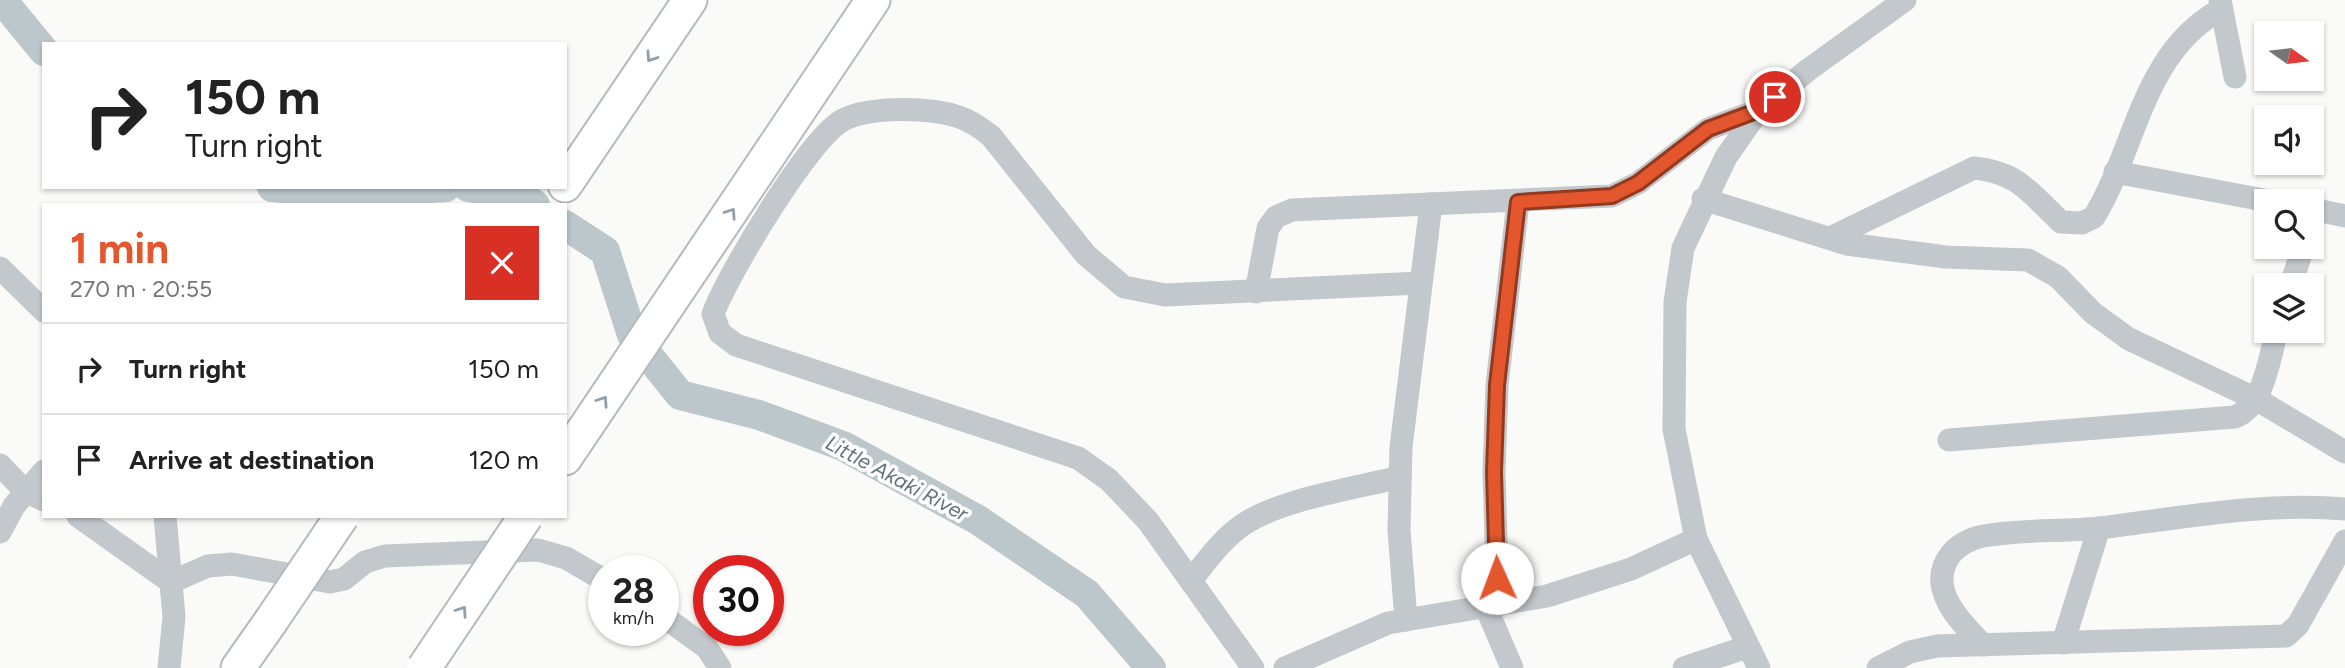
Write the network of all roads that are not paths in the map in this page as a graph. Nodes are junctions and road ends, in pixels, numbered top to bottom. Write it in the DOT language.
graph roads {
  1 [pos="690,0"];
  2 [pos="1905,0"];
  3 [pos="2220,5"];
  4 [pos="866,10"];
  5 [pos="2235,77"];
  6 [pos="1759,110"];
  7 [pos="2115,172"];
  8 [pos="567,182"];
  9 [pos="2254,198"];
  10 [pos="1703,199"];
  11 [pos="1518,202"];
  12 [pos="1431,204"];
  13 [pos="2324,214"];
  14 [pos="2345,216"];
  15 [pos="1830,238"];
  16 [pos="0,268"];
  17 [pos="1420,283"];
  18 [pos="1256,292"];
  19 [pos="42,309"];
  20 [pos="2273,343"];
  21 [pos="2256,399"];
  22 [pos="1949,440"];
  23 [pos="2345,452"];
  24 [pos="567,455"];
  25 [pos="0,465"];
  26 [pos="42,476"];
  27 [pos="1400,477"];
  28 [pos="34,496"];
  29 [pos="2345,509"];
  30 [pos="81,518"];
  31 [pos="165,518"];
  32 [pos="341,518"];
  33 [pos="525,518"];
  34 [pos="2099,528"];
  35 [pos="0,532"];
  36 [pos="1696,539"];
  37 [pos="2345,541"];
  38 [pos="588,571"];
  39 [pos="1192,579"];
  40 [pos="171,582"];
  41 [pos="1492,606"];
  42 [pos="1406,620"];
  43 [pos="679,628"];
  44 [pos="2063,643"];
  45 [pos="1983,645"];
  46 [pos="1747,647"];
  47 [pos="169,668"];
  48 [pos="238,668"];
  49 [pos="424,668"];
  50 [pos="720,668"];
  51 [pos="1253,668"];
  52 [pos="1285,668"];
  53 [pos="1512,668"];
  54 [pos="1684,668"];
  55 [pos="1759,668"];
  56 [pos="1878,668"];
  1 -- 8 [label="highway, one-way"];
  2 -- 6 [label="street"];
  3 -- 5 [label="street"];
  3 -- 7 [label="street"];
  24 -- 4 [label="highway, one-way"];
  6 -- 10 [label="street"];
  6 -- 11 [label="street"];
  7 -- 9 [label="street"];
  7 -- 15 [label="street"];
  10 -- 15 [label="street"];
  10 -- 36 [label="street"];
  11 -- 12 [label="street"];
  11 -- 41 [label="street"];
  12 -- 17 [label="street"];
  12 -- 18 [label="street"];
  13 -- 14 [label="street"];
  15 -- 21 [label="street"];
  16 -- 19 [label="street"];
  17 -- 18 [label="street"];
  17 -- 27 [label="street"];
  18 -- 39 [label="street"];
  20 -- 21 [label="street"];
  21 -- 22 [label="street"];
  21 -- 23 [label="street"];
  25 -- 28 [label="street"];
  26 -- 28 [label="street"];
  27 -- 39 [label="street"];
  27 -- 42 [label="street"];
  28 -- 35 [label="street"];
  29 -- 34 [label="street"];
  30 -- 40 [label="street"];
  31 -- 40 [label="street"];
  32 -- 48 [label="highway, bridge"];
  49 -- 33 [label="highway, one-way, bridge"];
  34 -- 44 [label="street"];
  34 -- 45 [label="street"];
  36 -- 41 [label="street"];
  36 -- 46 [label="street"];
  37 -- 44 [label="street"];
  38 -- 40 [label="street"];
  39 -- 51 [label="street"];
  40 -- 47 [label="street"];
  41 -- 42 [label="street"];
  41 -- 53 [label="street"];
  42 -- 52 [label="street"];
  43 -- 50 [label="street"];
  44 -- 45 [label="street"];
  45 -- 56 [label="street"];
  46 -- 54 [label="street"];
  46 -- 55 [label="street"];
}
